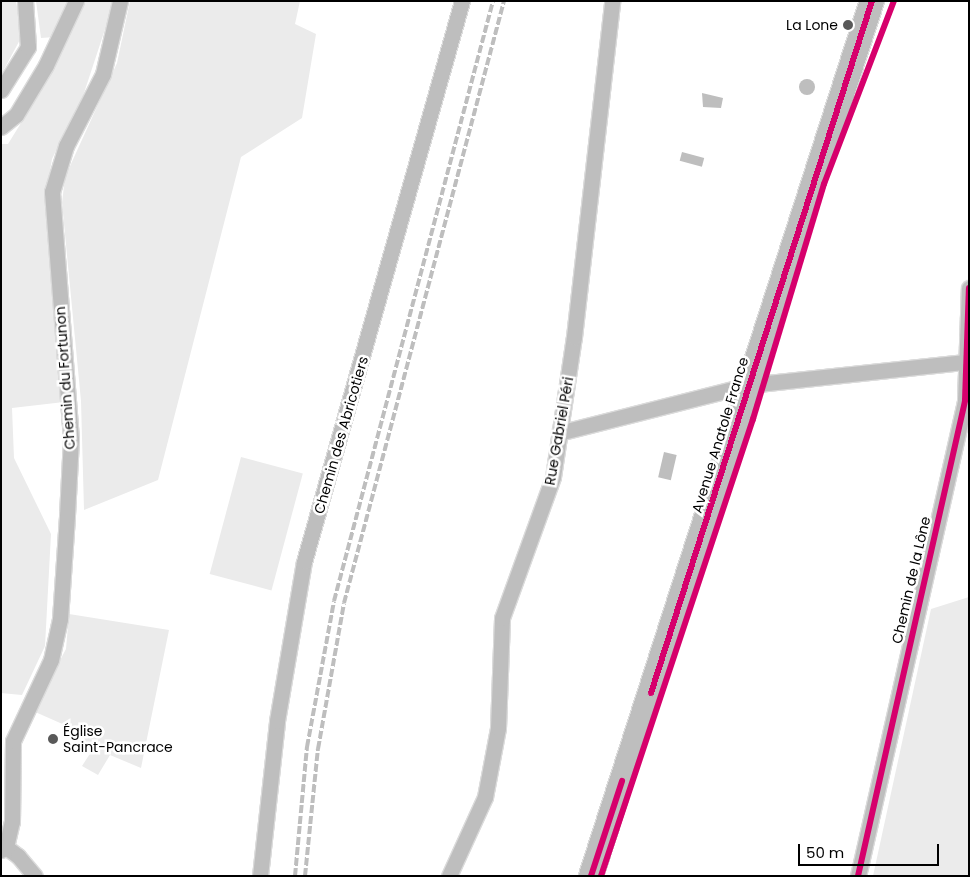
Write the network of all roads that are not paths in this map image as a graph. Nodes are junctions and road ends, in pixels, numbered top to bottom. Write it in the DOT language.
graph roads {
  1 [pos="25,1"];
  2 [pos="76,1"];
  3 [pos="120,1"];
  4 [pos="462,1"];
  5 [pos="612,1"];
  6 [pos="872,1"];
  7 [pos="1,90"];
  8 [pos="1,127"];
  9 [pos="969,288"];
  10 [pos="965,362"];
  11 [pos="749,385"];
  12 [pos="559,433"];
  13 [pos="4,848"];
  14 [pos="34,876"];
  15 [pos="260,876"];
  16 [pos="449,876"];
  17 [pos="591,876"];
  18 [pos="858,876"];
  1 -- 7 [label="street"];
  2 -- 8 [label="street"];
  3 -- 13 [label="street, Chemin du Fortunon"];
  4 -- 15 [label="street, Chemin des Abricotiers"];
  5 -- 12 [label="street, Rue Gabriel Péri"];
  6 -- 11 [label="main road, Avenue Anatole France"];
  9 -- 10 [label="street, Chemin de la Lône"];
  10 -- 11 [label="street"];
  10 -- 18 [label="street, Chemin de la Lône"];
  11 -- 12 [label="street"];
  11 -- 17 [label="main road, Avenue Anatole France"];
  12 -- 16 [label="street, Rue Gabriel Péri"];
  13 -- 14 [label="street"];
}
